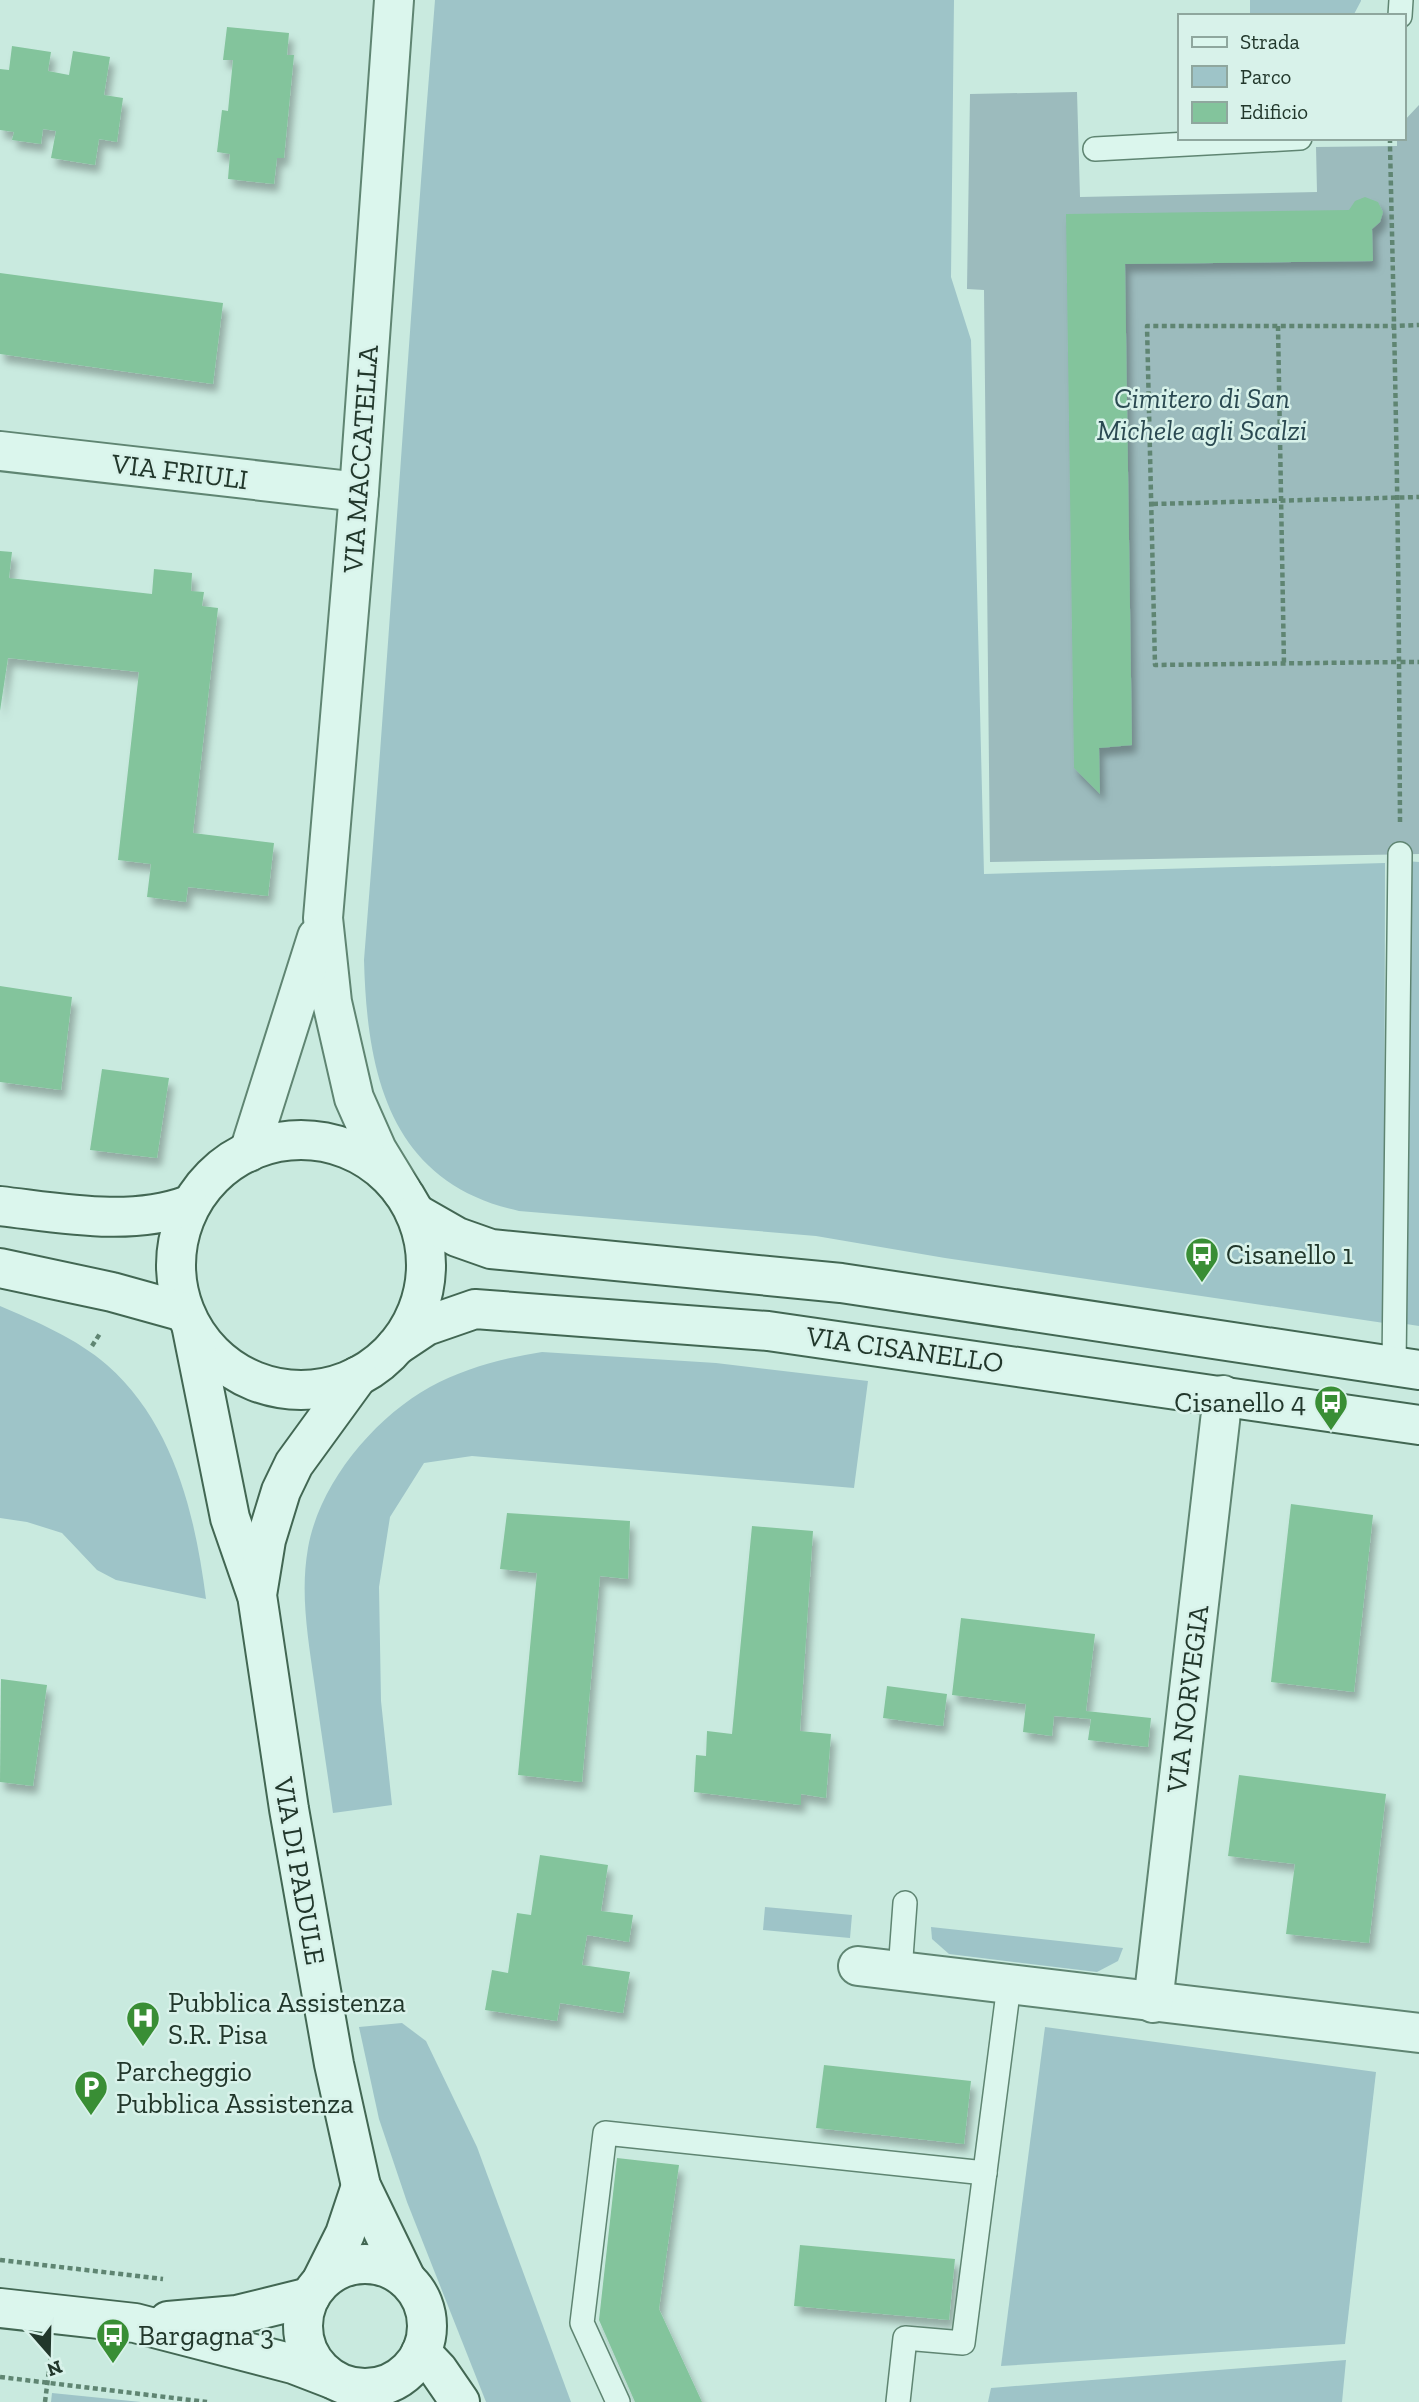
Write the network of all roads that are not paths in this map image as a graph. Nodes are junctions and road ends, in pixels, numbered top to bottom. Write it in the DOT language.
graph roads {
  1 [pos="394,0"];
  2 [pos="1263,140"];
  3 [pos="1096,149"];
  4 [pos="0,450"];
  5 [pos="359,492"];
  6 [pos="1400,854"];
  7 [pos="323,918"];
  8 [pos="249,1152"];
  9 [pos="408,1202"];
  10 [pos="0,1206"];
  11 [pos="189,1206"];
  12 [pos="0,1268"];
  13 [pos="188,1319"];
  14 [pos="396,1346"];
  15 [pos="1407,1369"];
  16 [pos="358,1377"];
  17 [pos="1223,1395"];
  18 [pos="1419,1425"];
  19 [pos="257,1595"];
  20 [pos="905,1903"];
  21 [pos="858,1966"];
  22 [pos="900,1971"];
  23 [pos="1009,1985"];
  24 [pos="1153,2003"];
  25 [pos="1419,2033"];
  26 [pos="985,2174"];
  27 [pos="361,2186"];
  28 [pos="406,2279"];
  29 [pos="316,2288"];
  30 [pos="0,2308"];
  31 [pos="135,2323"];
  32 [pos="421,2352"];
  33 [pos="332,2379"];
  34 [pos="386,2395"];
  35 [pos="460,2402"];
  36 [pos="618,2402"];
  37 [pos="898,2402"];
  1 -- 5 [label="street, VIA MACCATELLA"];
  2 -- 3 [label="lane"];
  4 -- 5 [label="street, VIA FRIULI"];
  5 -- 7 [label="street, VIA MACCATELLA"];
  6 -- 15 [label="lane"];
  7 -- 8 [label="street, VIA MACCATELLA"];
  7 -- 9 [label="street, VIA MACCATELLA"];
  8 -- 9 [label="street"];
  8 -- 11 [label="street"];
  9 -- 14 [label="street"];
  9 -- 15 [label="street, VIA CISANELLO"];
  10 -- 11 [label="street"];
  11 -- 13 [label="street"];
  12 -- 13 [label="street"];
  13 -- 16 [label="street"];
  13 -- 19 [label="street, VIA DI PADULE"];
  14 -- 16 [label="street"];
  14 -- 17 [label="street, VIA CISANELLO"];
  16 -- 19 [label="street, VIA DI PADULE"];
  17 -- 18 [label="street, VIA CISANELLO"];
  17 -- 24 [label="street, VIA NORVEGIA"];
  19 -- 27 [label="street, VIA DI PADULE"];
  20 -- 22 [label="lane"];
  21 -- 22 [label="street"];
  22 -- 23 [label="street"];
  23 -- 24 [label="street"];
  23 -- 26 [label="lane"];
  24 -- 25 [label="street"];
  26 -- 36 [label="lane"];
  26 -- 37 [label="lane"];
  27 -- 28 [label="street, VIA DI PADULE"];
  27 -- 29 [label="street"];
  28 -- 29 [label="street"];
  28 -- 32 [label="street"];
  29 -- 31 [label="street"];
  29 -- 33 [label="street"];
  30 -- 31 [label="street"];
  31 -- 33 [label="street"];
  32 -- 34 [label="street"];
  32 -- 35 [label="street"];
  33 -- 34 [label="street"];
}
